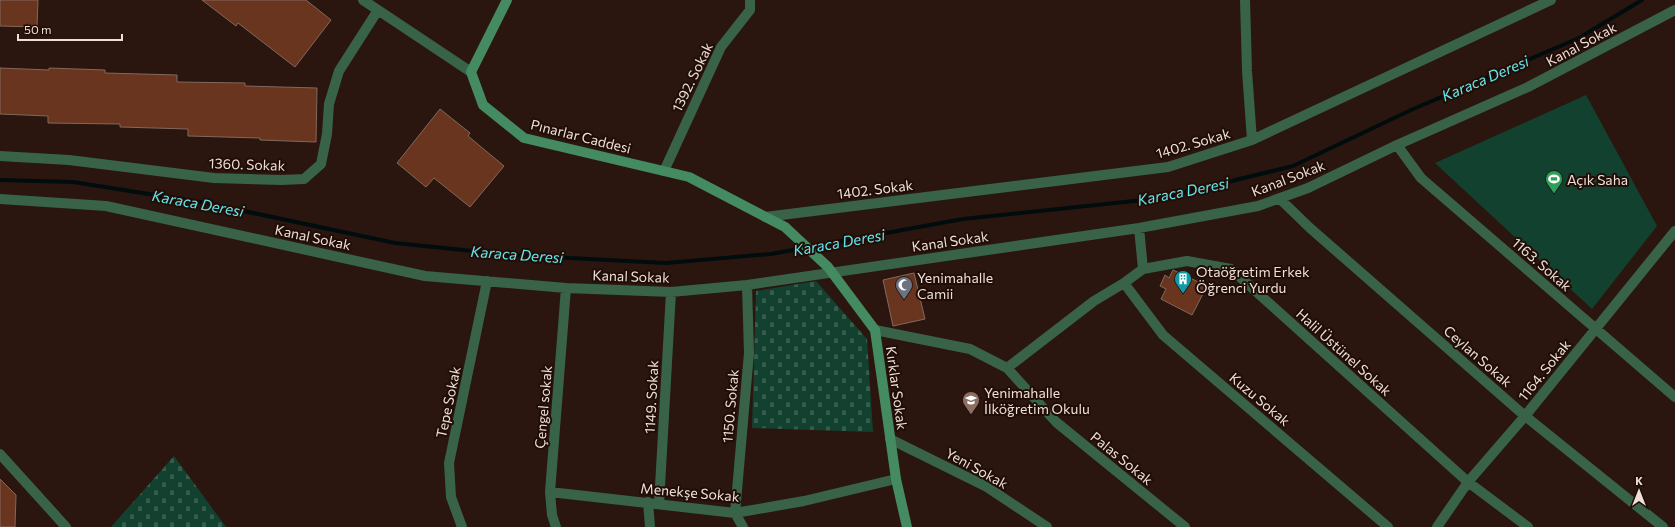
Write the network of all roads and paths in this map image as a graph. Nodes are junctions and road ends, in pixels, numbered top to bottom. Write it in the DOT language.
graph roads {
  1 [pos="363,0"];
  2 [pos="507,0"];
  3 [pos="750,0"];
  4 [pos="1245,0"];
  5 [pos="1551,0"];
  6 [pos="378,10"];
  7 [pos="1675,10"];
  8 [pos="471,72"];
  9 [pos="1252,140"];
  10 [pos="1397,145"];
  11 [pos="0,156"];
  12 [pos="664,171"];
  13 [pos="0,199"];
  14 [pos="1280,199"];
  15 [pos="766,217"];
  16 [pos="785,227"];
  17 [pos="1139,228"];
  18 [pos="1675,231"];
  19 [pos="1143,269"];
  20 [pos="830,270"];
  21 [pos="487,281"];
  22 [pos="1124,283"];
  23 [pos="747,285"];
  24 [pos="566,288"];
  25 [pos="671,292"];
  26 [pos="1595,328"];
  27 [pos="875,330"];
  28 [pos="1007,368"];
  29 [pos="1675,397"];
  30 [pos="1525,416"];
  31 [pos="890,438"];
  32 [pos="0,454"];
  33 [pos="896,479"];
  34 [pos="1468,482"];
  35 [pos="550,492"];
  36 [pos="648,502"];
  37 [pos="659,504"];
  38 [pos="735,513"];
  39 [pos="66,527"];
  40 [pos="462,527"];
  41 [pos="556,527"];
  42 [pos="650,527"];
  43 [pos="743,527"];
  44 [pos="908,527"];
  45 [pos="1047,527"];
  46 [pos="1185,527"];
  47 [pos="1388,527"];
  48 [pos="1437,527"];
  49 [pos="1528,527"];
  50 [pos="1663,527"];
  1 -- 6 [label="street"];
  2 -- 8 [label="street"];
  3 -- 12 [label="street, 1392. Sokak"];
  4 -- 9 [label="street"];
  5 -- 9 [label="street, 1402. Sokak"];
  6 -- 8 [label="street"];
  6 -- 11 [label="street, 1360. Sokak"];
  7 -- 10 [label="street, Kanal Sokak"];
  8 -- 12 [label="street, Pınarlar Caddesi"];
  9 -- 15 [label="street, 1402. Sokak"];
  10 -- 14 [label="street, Kanal Sokak"];
  10 -- 26 [label="street, 1163. Sokak"];
  12 -- 15 [label="street, Pınarlar Caddesi"];
  13 -- 21 [label="street, Kanal Sokak"];
  14 -- 17 [label="street, Kanal Sokak"];
  14 -- 30 [label="street, Ceylan Sokak"];
  15 -- 16 [label="street, Pınarlar Caddesi"];
  16 -- 20 [label="street, Kırklar Sokak"];
  17 -- 19 [label="street"];
  17 -- 20 [label="street, Kanal Sokak"];
  18 -- 26 [label="street, 1164. Sokak"];
  19 -- 22 [label="street, Halil Üstünel Sokak"];
  19 -- 34 [label="street, Halil Üstünel Sokak"];
  20 -- 23 [label="street, Kanal Sokak"];
  20 -- 27 [label="street, Kırklar Sokak"];
  21 -- 24 [label="street, Kanal Sokak"];
  21 -- 40 [label="street, Tepe Sokak"];
  22 -- 28 [label="street, Halil Üstünel Sokak"];
  22 -- 47 [label="street, Kuzu Sokak"];
  23 -- 25 [label="street, Kanal Sokak"];
  23 -- 38 [label="street, 1150. Sokak"];
  24 -- 25 [label="street, Kanal Sokak"];
  24 -- 35 [label="street, Çengel sokak"];
  25 -- 37 [label="street, 1149. Sokak"];
  26 -- 29 [label="street, 1163. Sokak"];
  26 -- 30 [label="street, 1164. Sokak"];
  27 -- 28 [label="street, Palas Sokak"];
  27 -- 31 [label="street, Kırklar Sokak"];
  28 -- 46 [label="street, Palas Sokak"];
  30 -- 34 [label="street, 1164. Sokak"];
  30 -- 50 [label="street, Ceylan Sokak"];
  31 -- 33 [label="street, Kırklar Sokak"];
  31 -- 45 [label="street, Yeni Sokak"];
  32 -- 39 [label="street"];
  33 -- 38 [label="street, Menekşe Sokak"];
  33 -- 44 [label="street, Kırklar Sokak"];
  34 -- 48 [label="street, 1164. Sokak"];
  34 -- 49 [label="street, Halil Üstünel Sokak"];
  35 -- 36 [label="street, Menekşe Sokak"];
  35 -- 41 [label="street, Çengel sokak"];
  36 -- 37 [label="street, Menekşe Sokak"];
  36 -- 42 [label="street"];
  37 -- 38 [label="street, Menekşe Sokak"];
  38 -- 43 [label="street"];
}
